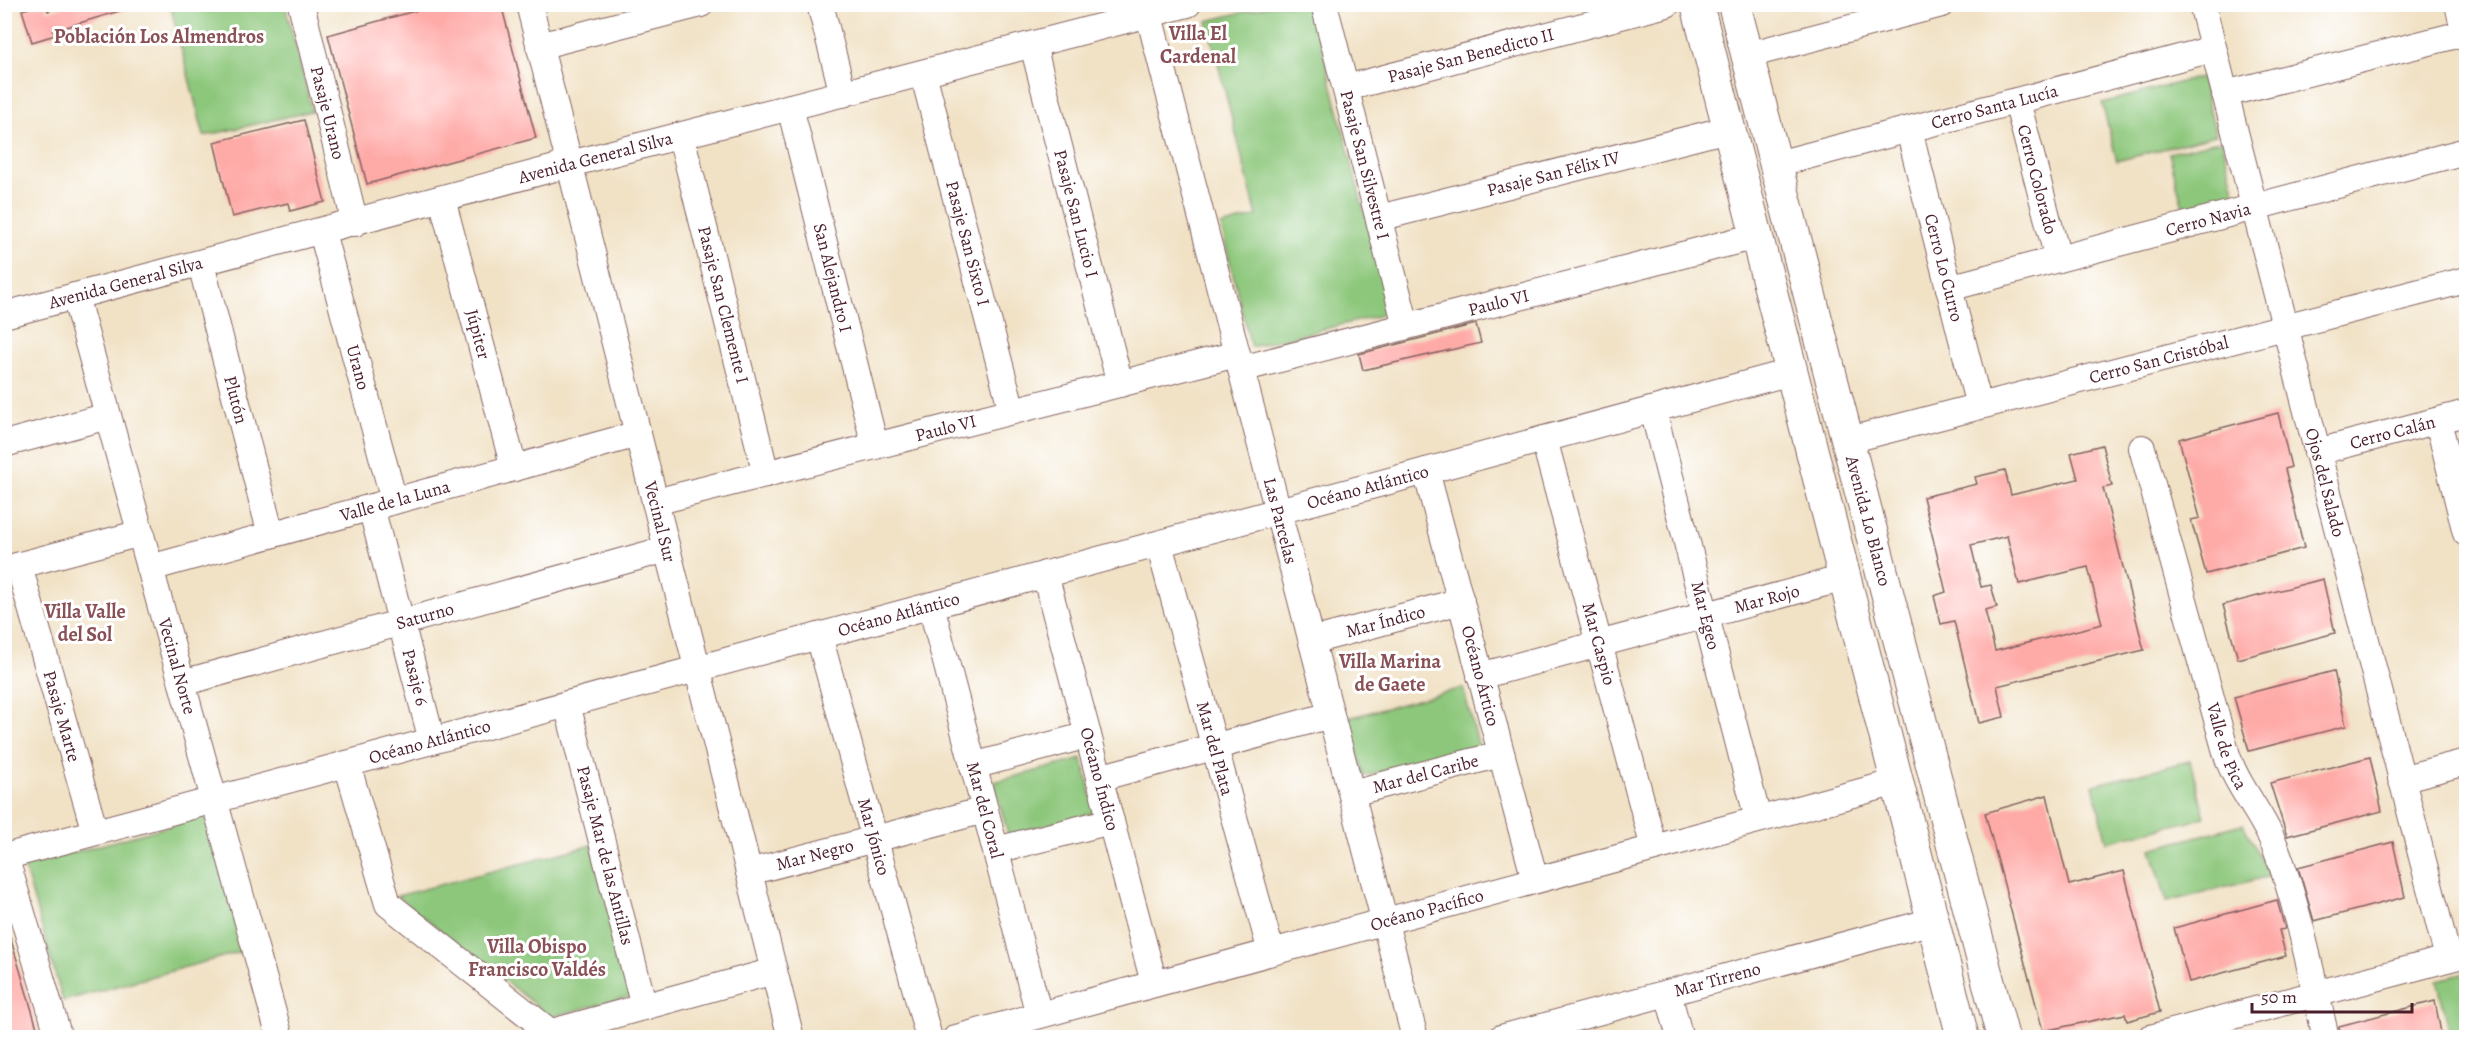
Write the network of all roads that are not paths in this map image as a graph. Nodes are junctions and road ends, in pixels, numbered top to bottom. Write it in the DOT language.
graph roads {
  1 [pos="301,4"];
  2 [pos="529,4"];
  3 [pos="702,4"];
  4 [pos="820,4"];
  5 [pos="1188,4"];
  6 [pos="1324,4"];
  7 [pos="1666,4"];
  8 [pos="1697,4"];
  9 [pos="1734,4"];
  10 [pos="1942,4"];
  11 [pos="2202,4"];
  12 [pos="2458,4"];
  13 [pos="1147,10"];
  14 [pos="2466,36"];
  15 [pos="1033,45"];
  16 [pos="540,46"];
  17 [pos="2213,49"];
  18 [pos="1748,55"];
  19 [pos="923,73"];
  20 [pos="1346,88"];
  21 [pos="843,94"];
  22 [pos="2225,94"];
  23 [pos="2017,100"];
  24 [pos="790,107"];
  25 [pos="1728,129"];
  26 [pos="1909,130"];
  27 [pos="681,136"];
  28 [pos="2466,151"];
  29 [pos="570,164"];
  30 [pos="1776,164"];
  31 [pos="442,200"];
  32 [pos="2254,207"];
  33 [pos="1379,218"];
  34 [pos="355,223"];
  35 [pos="322,232"];
  36 [pos="1756,236"];
  37 [pos="2058,259"];
  38 [pos="201,264"];
  39 [pos="2466,280"];
  40 [pos="1949,288"];
  41 [pos="75,296"];
  42 [pos="4,315"];
  43 [pos="1406,326"];
  44 [pos="2285,327"];
  45 [pos="1239,361"];
  46 [pos="1791,372"];
  47 [pos="1120,384"];
  48 [pos="1979,406"];
  49 [pos="1653,410"];
  50 [pos="1012,411"];
  51 [pos="2466,414"];
  52 [pos="108,417"];
  53 [pos="2438,421"];
  54 [pos="638,434"];
  55 [pos="1545,439"];
  56 [pos="1849,440"];
  57 [pos="4,444"];
  58 [pos="875,446"];
  59 [pos="2142,448"];
  60 [pos="2317,452"];
  61 [pos="514,468"];
  62 [pos="1426,471"];
  63 [pos="766,474"];
  64 [pos="655,502"];
  65 [pos="382,504"];
  66 [pos="1278,511"];
  67 [pos="141,533"];
  68 [pos="2466,533"];
  69 [pos="271,535"];
  70 [pos="1159,544"];
  71 [pos="667,549"];
  72 [pos="12,568"];
  73 [pos="150,568"];
  74 [pos="1045,574"];
  75 [pos="1844,578"];
  76 [pos="1461,601"];
  77 [pos="931,605"];
  78 [pos="1706,615"];
  79 [pos="400,622"];
  80 [pos="819,636"];
  81 [pos="1312,641"];
  82 [pos="1599,644"];
  83 [pos="697,669"];
  84 [pos="1480,676"];
  85 [pos="182,682"];
  86 [pos="567,704"];
  87 [pos="1331,715"];
  88 [pos="1921,715"];
  89 [pos="1882,724"];
  90 [pos="1088,735"];
  91 [pos="432,741"];
  92 [pos="1215,746"];
  93 [pos="1501,754"];
  94 [pos="2466,762"];
  95 [pos="347,764"];
  96 [pos="973,766"];
  97 [pos="1099,778"];
  98 [pos="2401,779"];
  99 [pos="1897,782"];
  100 [pos="1352,793"];
  101 [pos="215,800"];
  102 [pos="985,810"];
  103 [pos="1758,819"];
  104 [pos="1111,821"];
  105 [pos="95,832"];
  106 [pos="874,839"];
  107 [pos="1654,848"];
  108 [pos="996,850"];
  109 [pos="5,856"];
  110 [pos="749,872"];
  111 [pos="1535,880"];
  112 [pos="1385,921"];
  113 [pos="1933,921"];
  114 [pos="1271,952"];
  115 [pos="2457,956"];
  116 [pos="774,971"];
  117 [pos="1154,983"];
  118 [pos="1668,993"];
  119 [pos="2315,994"];
  120 [pos="644,1007"];
  121 [pos="1039,1015"];
  122 [pos="544,1036"];
  123 [pos="59,1038"];
  124 [pos="280,1038"];
  125 [pos="791,1038"];
  126 [pos="929,1038"];
  127 [pos="956,1038"];
  128 [pos="1415,1038"];
  129 [pos="1501,1038"];
  130 [pos="1680,1038"];
  131 [pos="1963,1038"];
  132 [pos="2003,1038"];
  133 [pos="2150,1038"];
  134 [pos="2326,1038"];
  1 -- 34 [label="street, Pasaje Urano"];
  2 -- 16 [label="street, Vecinal Sur"];
  3 -- 16 [label="street"];
  4 -- 21 [label="street"];
  5 -- 13 [label="street, Avenida General Silva"];
  6 -- 20 [label="street, Pasaje San Silvestre I"];
  7 -- 20 [label="street, Pasaje San Benedicto II"];
  8 -- 25 [label="main road"];
  9 -- 18 [label="main road, Avenida Lo Blanco"];
  10 -- 18 [label="street"];
  11 -- 17 [label="street, Ojos del Salado"];
  12 -- 14 [label="street"];
  13 -- 15 [label="street, Avenida General Silva"];
  13 -- 45 [label="street, Las Parcelas"];
  14 -- 22 [label="street"];
  15 -- 19 [label="street, Avenida General Silva"];
  15 -- 47 [label="street, Pasaje San Lucio I"];
  16 -- 29 [label="street, Vecinal Sur"];
  17 -- 22 [label="street, Ojos del Salado"];
  17 -- 23 [label="street, Cerro Santa Lucía"];
  18 -- 30 [label="main road, Avenida Lo Blanco"];
  19 -- 21 [label="street, Avenida General Silva"];
  19 -- 50 [label="street, Pasaje San Sixto I"];
  20 -- 33 [label="street, Pasaje San Silvestre I"];
  21 -- 24 [label="street, Avenida General Silva"];
  22 -- 32 [label="street, Ojos del Salado"];
  23 -- 26 [label="street, Cerro Santa Lucía"];
  23 -- 37 [label="street, Cerro Colorado"];
  24 -- 27 [label="street, Avenida General Silva"];
  24 -- 58 [label="street, San Alejandro I"];
  25 -- 33 [label="street, Pasaje San Félix IV"];
  25 -- 36 [label="main road"];
  26 -- 30 [label="street, Cerro Santa Lucía"];
  26 -- 40 [label="street, Cerro Lo Curro"];
  27 -- 29 [label="street, Avenida General Silva"];
  27 -- 63 [label="street, Pasaje San Clemente I"];
  28 -- 32 [label="street, Cerro Navia"];
  29 -- 31 [label="street, Avenida General Silva"];
  29 -- 54 [label="street, Vecinal Sur"];
  30 -- 56 [label="main road, Avenida Lo Blanco"];
  31 -- 34 [label="street, Avenida General Silva"];
  31 -- 61 [label="street, Júpiter"];
  32 -- 37 [label="street, Cerro Navia"];
  32 -- 44 [label="street, Ojos del Salado"];
  33 -- 43 [label="street, Pasaje San Silvestre I"];
  34 -- 35 [label="street, Avenida General Silva"];
  35 -- 38 [label="street, Avenida General Silva"];
  35 -- 65 [label="street, Urano"];
  36 -- 43 [label="street, Paulo VI"];
  36 -- 46 [label="main road"];
  37 -- 40 [label="street, Cerro Navia"];
  38 -- 41 [label="street, Avenida General Silva"];
  38 -- 69 [label="street, Plutón"];
  39 -- 44 [label="street, Cerro San Cristóbal"];
  40 -- 48 [label="street, Cerro Lo Curro"];
  41 -- 42 [label="street, Avenida General Silva"];
  41 -- 52 [label="street, Vecinal Norte"];
  43 -- 45 [label="street, Paulo VI"];
  44 -- 48 [label="street, Cerro San Cristóbal"];
  44 -- 60 [label="street, Ojos del Salado"];
  45 -- 47 [label="street, Paulo VI"];
  45 -- 66 [label="street, Las Parcelas"];
  46 -- 49 [label="street, Océano Atlántico"];
  46 -- 75 [label="main road"];
  47 -- 50 [label="street, Paulo VI"];
  48 -- 56 [label="street, Cerro San Cristóbal"];
  49 -- 55 [label="street, Océano Atlántico"];
  49 -- 78 [label="street, Mar Egeo"];
  50 -- 58 [label="street, Paulo VI"];
  51 -- 53 [label="street, Cerro Calán"];
  52 -- 57 [label="street"];
  52 -- 67 [label="street, Vecinal Norte"];
  53 -- 60 [label="street, Cerro Calán"];
  53 -- 68 [label="street"];
  54 -- 61 [label="street, Valle de la Luna"];
  54 -- 64 [label="street, Vecinal Sur"];
  55 -- 62 [label="street, Océano Atlántico"];
  55 -- 82 [label="street, Mar Caspio"];
  56 -- 88 [label="main road, Avenida Lo Blanco"];
  58 -- 63 [label="street, Paulo VI"];
  59 -- 119 [label="street, Valle de Pica"];
  60 -- 98 [label="street, Ojos del Salado"];
  61 -- 65 [label="street, Valle de la Luna"];
  62 -- 66 [label="street, Océano Atlántico"];
  62 -- 76 [label="street, Océano Ártico"];
  63 -- 64 [label="street, Paulo VI"];
  64 -- 71 [label="street, Vecinal Sur"];
  65 -- 69 [label="street, Valle de la Luna"];
  65 -- 79 [label="street, Pasaje 6"];
  66 -- 70 [label="street, Océano Atlántico"];
  66 -- 81 [label="street, Las Parcelas"];
  67 -- 72 [label="street"];
  67 -- 73 [label="street, Vecinal Norte"];
  69 -- 73 [label="street, Valle de la Luna"];
  70 -- 74 [label="street, Océano Atlántico"];
  70 -- 92 [label="street, Mar del Plata"];
  71 -- 79 [label="street, Saturno"];
  71 -- 83 [label="street, Vecinal Sur"];
  72 -- 105 [label="street, Pasaje Marte"];
  73 -- 85 [label="street, Vecinal Norte"];
  74 -- 77 [label="street, Océano Atlántico"];
  74 -- 90 [label="street, Océano Índico"];
  75 -- 78 [label="street, Mar Rojo"];
  75 -- 89 [label="main road"];
  76 -- 81 [label="street, Mar Índico"];
  76 -- 84 [label="street, Océano Ártico"];
  77 -- 80 [label="street, Océano Atlántico"];
  77 -- 96 [label="street, Mar del Coral"];
  78 -- 82 [label="street, Mar Rojo"];
  78 -- 103 [label="street, Mar Egeo"];
  79 -- 85 [label="street, Saturno"];
  79 -- 91 [label="street, Pasaje 6"];
  80 -- 83 [label="street, Océano Atlántico"];
  80 -- 106 [label="street, Mar Jónico"];
  81 -- 87 [label="street, Las Parcelas"];
  82 -- 84 [label="street, Mar Rojo"];
  82 -- 107 [label="street, Mar Caspio"];
  83 -- 86 [label="street, Océano Atlántico"];
  83 -- 110 [label="street, Vecinal Sur"];
  84 -- 93 [label="street, Océano Ártico"];
  85 -- 101 [label="street, Vecinal Norte"];
  86 -- 91 [label="street, Océano Atlántico"];
  86 -- 120 [label="street, Pasaje Mar de las Antillas"];
  87 -- 92 [label="street"];
  87 -- 100 [label="street, Las Parcelas"];
  88 -- 89 [label="main road"];
  88 -- 132 [label="main road, Avenida Lo Blanco"];
  89 -- 99 [label="main road"];
  90 -- 96 [label="street"];
  90 -- 97 [label="street, Océano Índico"];
  91 -- 95 [label="street, Océano Atlántico"];
  92 -- 97 [label="street"];
  92 -- 114 [label="street, Mar del Plata"];
  93 -- 100 [label="street, Mar del Caribe"];
  93 -- 111 [label="street, Océano Ártico"];
  94 -- 98 [label="street"];
  95 -- 101 [label="street, Océano Atlántico"];
  95 -- 122 [label="street"];
  96 -- 102 [label="street, Mar del Coral"];
  97 -- 104 [label="street, Océano Índico"];
  98 -- 115 [label="street, Ojos del Salado"];
  99 -- 103 [label="street, Océano Pacífico"];
  99 -- 113 [label="main road"];
  100 -- 112 [label="street, Las Parcelas"];
  101 -- 105 [label="street, Océano Atlántico"];
  101 -- 124 [label="street, Vecinal Norte"];
  102 -- 106 [label="street, Mar Negro"];
  102 -- 108 [label="street, Mar del Coral"];
  103 -- 107 [label="street, Océano Pacífico"];
  104 -- 108 [label="street"];
  104 -- 117 [label="street, Océano Índico"];
  105 -- 109 [label="street, Océano Atlántico"];
  106 -- 110 [label="street, Mar Negro"];
  106 -- 126 [label="street, Mar Jónico"];
  107 -- 111 [label="street, Océano Pacífico"];
  108 -- 121 [label="street, Mar del Coral"];
  109 -- 123 [label="street"];
  110 -- 116 [label="street, Vecinal Sur"];
  111 -- 112 [label="street, Océano Pacífico"];
  112 -- 114 [label="street, Océano Pacífico"];
  112 -- 128 [label="street, Las Parcelas"];
  113 -- 118 [label="street, Mar Tirreno"];
  113 -- 131 [label="main road"];
  114 -- 117 [label="street, Océano Pacífico"];
  115 -- 119 [label="street"];
  116 -- 120 [label="street"];
  116 -- 125 [label="street, Vecinal Sur"];
  117 -- 121 [label="street, Océano Pacífico"];
  118 -- 129 [label="street, Mar Tirreno"];
  118 -- 130 [label="street"];
  119 -- 133 [label="street"];
  119 -- 134 [label="street, Valle de Pica"];
  120 -- 122 [label="street"];
  121 -- 127 [label="street, Océano Pacífico"];
}
